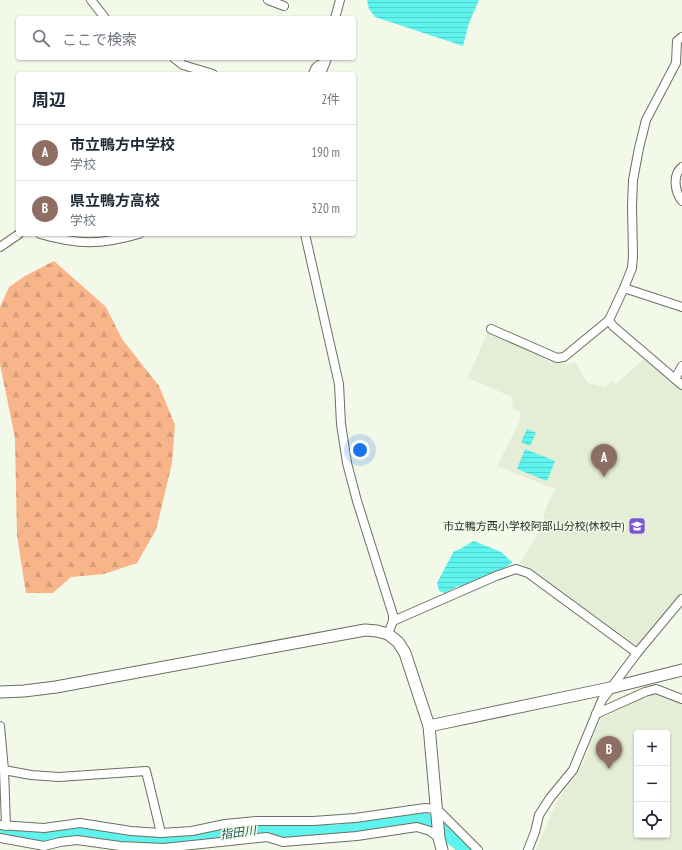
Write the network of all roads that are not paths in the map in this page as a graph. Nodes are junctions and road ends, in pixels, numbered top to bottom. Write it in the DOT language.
graph roads {
  1 [pos="91,0"];
  2 [pos="268,0"];
  3 [pos="340,0"];
  4 [pos="284,6"];
  5 [pos="103,16"];
  6 [pos="336,16"];
  7 [pos="682,37"];
  8 [pos="177,60"];
  9 [pos="326,61"];
  10 [pos="679,64"];
  11 [pos="207,72"];
  12 [pos="313,72"];
  13 [pos="322,72"];
  14 [pos="682,167"];
  15 [pos="682,201"];
  16 [pos="16,236"];
  17 [pos="48,236"];
  18 [pos="131,236"];
  19 [pos="305,236"];
  20 [pos="0,247"];
  21 [pos="624,288"];
  22 [pos="682,307"];
  23 [pos="609,320"];
  24 [pos="491,328"];
  25 [pos="682,366"];
  26 [pos="675,379"];
  27 [pos="682,385"];
  28 [pos="682,599"];
  29 [pos="393,621"];
  30 [pos="388,634"];
  31 [pos="637,653"];
  32 [pos="682,670"];
  33 [pos="610,688"];
  34 [pos="0,692"];
  35 [pos="682,699"];
  36 [pos="596,714"];
  37 [pos="0,726"];
  38 [pos="429,726"];
  39 [pos="4,770"];
  40 [pos="437,809"];
  41 [pos="3,826"];
  42 [pos="161,834"];
  43 [pos="0,838"];
  44 [pos="440,838"];
  45 [pos="442,850"];
  46 [pos="478,850"];
  47 [pos="528,850"];
  1 -- 5 [label="street"];
  2 -- 4 [label="street"];
  3 -- 6 [label="street"];
  7 -- 10 [label="street"];
  8 -- 11 [label="street"];
  9 -- 12 [label="street"];
  9 -- 13 [label="street"];
  10 -- 21 [label="street"];
  14 -- 15 [label="street"];
  16 -- 20 [label="street"];
  17 -- 18 [label="street"];
  19 -- 29 [label="street"];
  21 -- 22 [label="street"];
  21 -- 23 [label="street"];
  23 -- 24 [label="street"];
  23 -- 26 [label="street"];
  25 -- 26 [label="street"];
  26 -- 27 [label="street"];
  28 -- 31 [label="street"];
  29 -- 30 [label="street"];
  29 -- 31 [label="street"];
  30 -- 34 [label="street"];
  30 -- 38 [label="street"];
  31 -- 33 [label="street"];
  32 -- 33 [label="street"];
  33 -- 36 [label="street"];
  33 -- 38 [label="street"];
  35 -- 36 [label="street"];
  36 -- 47 [label="street"];
  37 -- 39 [label="street"];
  38 -- 40 [label="street"];
  39 -- 41 [label="street"];
  39 -- 42 [label="street"];
  40 -- 42 [label="street"];
  40 -- 44 [label="street"];
  40 -- 46 [label="street"];
  41 -- 42 [label="street"];
  43 -- 44 [label="street"];
  44 -- 45 [label="street"];
}
